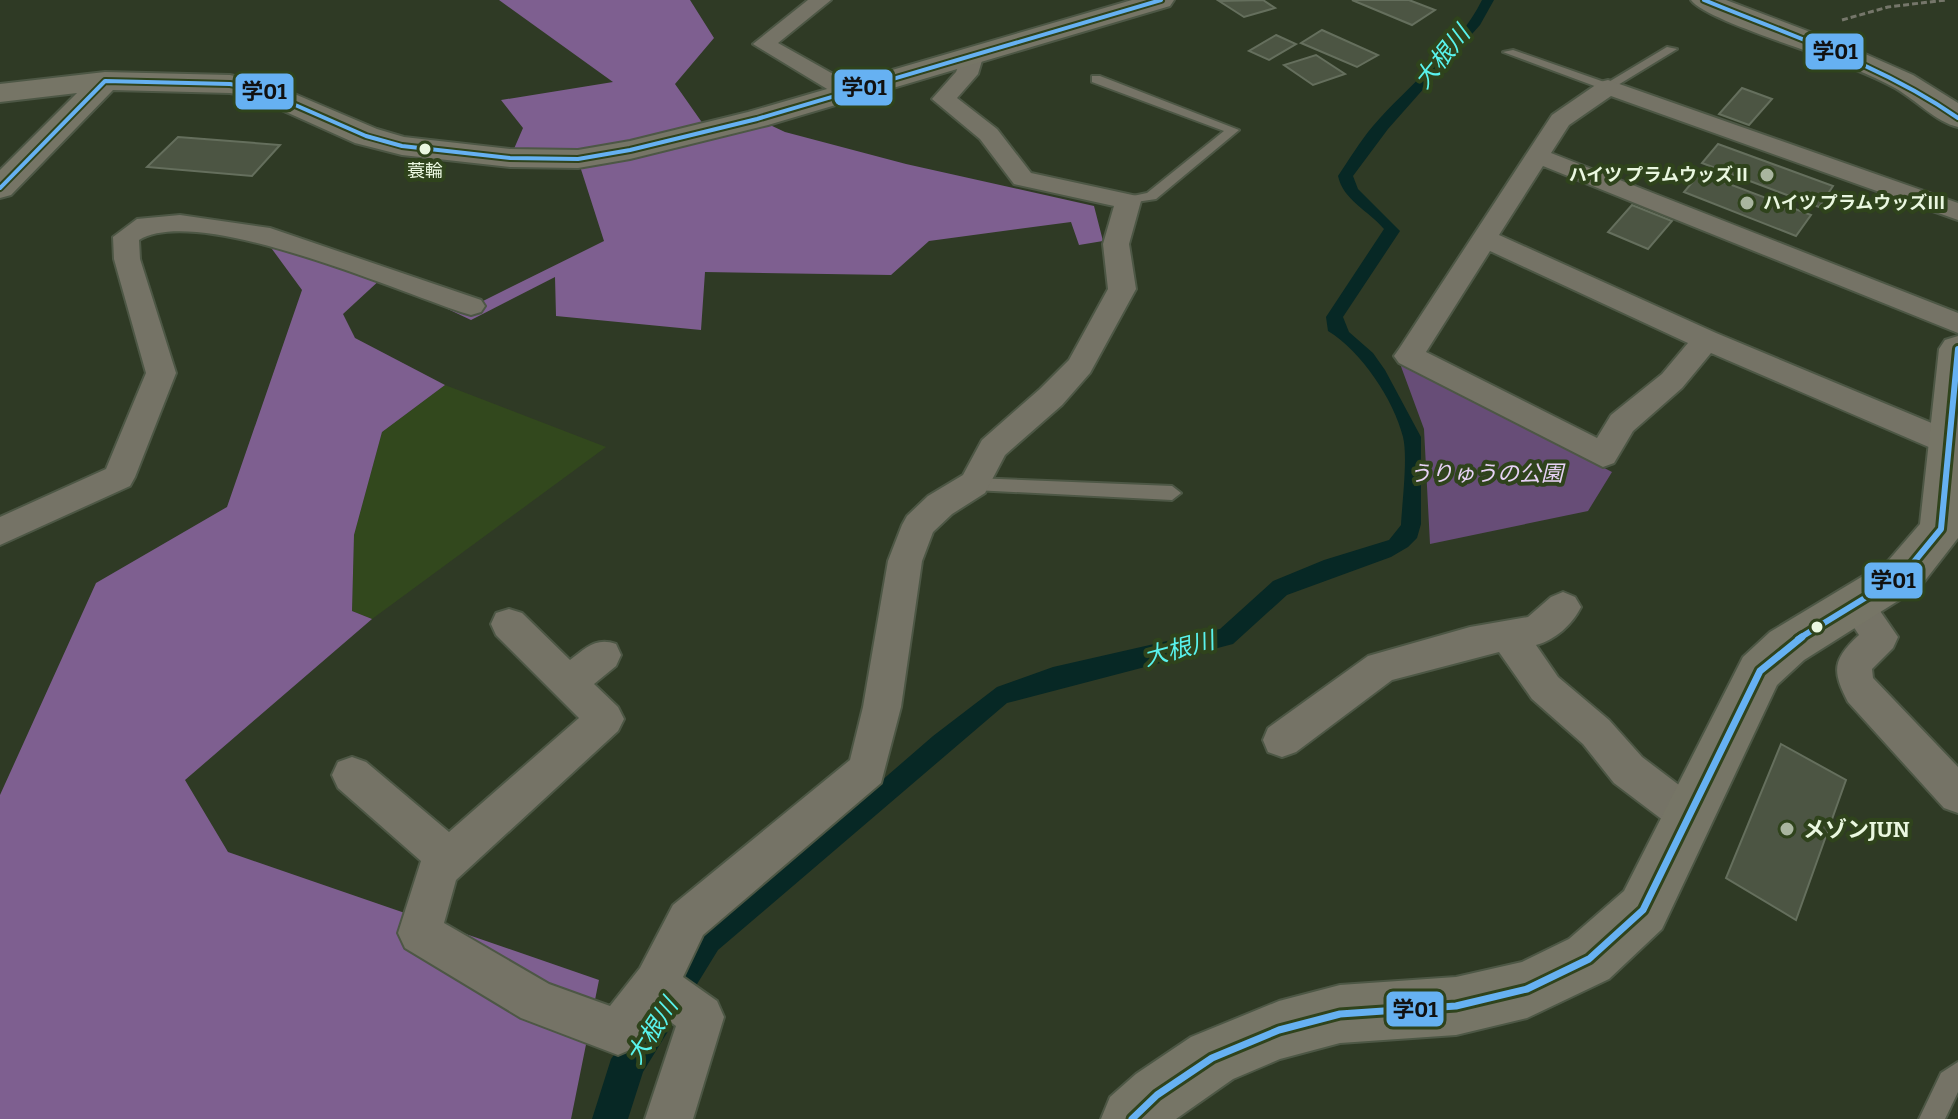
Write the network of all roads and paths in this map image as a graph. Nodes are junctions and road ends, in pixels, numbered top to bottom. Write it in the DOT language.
graph roads {
  1 [pos="821,0"];
  2 [pos="1161,0"];
  3 [pos="1704,0"];
  4 [pos="1946,0"];
  5 [pos="1807,42"];
  6 [pos="1671,49"];
  7 [pos="1509,52"];
  8 [pos="972,57"];
  9 [pos="1096,79"];
  10 [pos="105,81"];
  11 [pos="1608,87"];
  12 [pos="0,93"];
  13 [pos="850,93"];
  14 [pos="1952,108"];
  15 [pos="1538,156"];
  16 [pos="6,178"];
  17 [pos="1128,201"];
  18 [pos="1958,212"];
  19 [pos="1483,238"];
  20 [pos="471,306"];
  21 [pos="1958,324"];
  22 [pos="1706,340"];
  23 [pos="1958,349"];
  24 [pos="1949,443"];
  25 [pos="974,484"];
  26 [pos="1172,493"];
  27 [pos="0,532"];
  28 [pos="1857,605"];
  29 [pos="1563,607"];
  30 [pos="509,624"];
  31 [pos="1509,637"];
  32 [pos="603,655"];
  33 [pos="568,683"];
  34 [pos="1282,740"];
  35 [pos="352,775"];
  36 [pos="1958,795"];
  37 [pos="1690,817"];
  38 [pos="449,858"];
  39 [pos="656,984"];
  40 [pos="1958,1074"];
  41 [pos="669,1119"];
  42 [pos="1132,1119"];
  43 [pos="1932,1119"];
  1 -- 13 [label="street"];
  2 -- 8 [label="street"];
  3 -- 5 [label="street"];
  4 -- 5 [label="path"];
  5 -- 14 [label="street"];
  6 -- 11 [label="lane"];
  7 -- 11 [label="lane"];
  8 -- 13 [label="street"];
  8 -- 17 [label="street"];
  9 -- 17 [label="lane"];
  10 -- 12 [label="street"];
  10 -- 13 [label="street"];
  10 -- 16 [label="street"];
  11 -- 15 [label="street"];
  11 -- 18 [label="street"];
  15 -- 19 [label="street"];
  15 -- 21 [label="street"];
  17 -- 25 [label="street"];
  19 -- 22 [label="street"];
  19 -- 22 [label="street"];
  20 -- 27 [label="street"];
  22 -- 24 [label="street"];
  23 -- 24 [label="street"];
  24 -- 28 [label="street"];
  25 -- 26 [label="lane"];
  25 -- 39 [label="street"];
  28 -- 36 [label="street"];
  28 -- 37 [label="street"];
  29 -- 31 [label="street"];
  30 -- 33 [label="street"];
  31 -- 34 [label="street"];
  31 -- 37 [label="street"];
  32 -- 33 [label="street"];
  33 -- 38 [label="street"];
  35 -- 38 [label="street"];
  37 -- 42 [label="street"];
  38 -- 39 [label="street"];
  39 -- 41 [label="street"];
  40 -- 43 [label="lane"];
}
